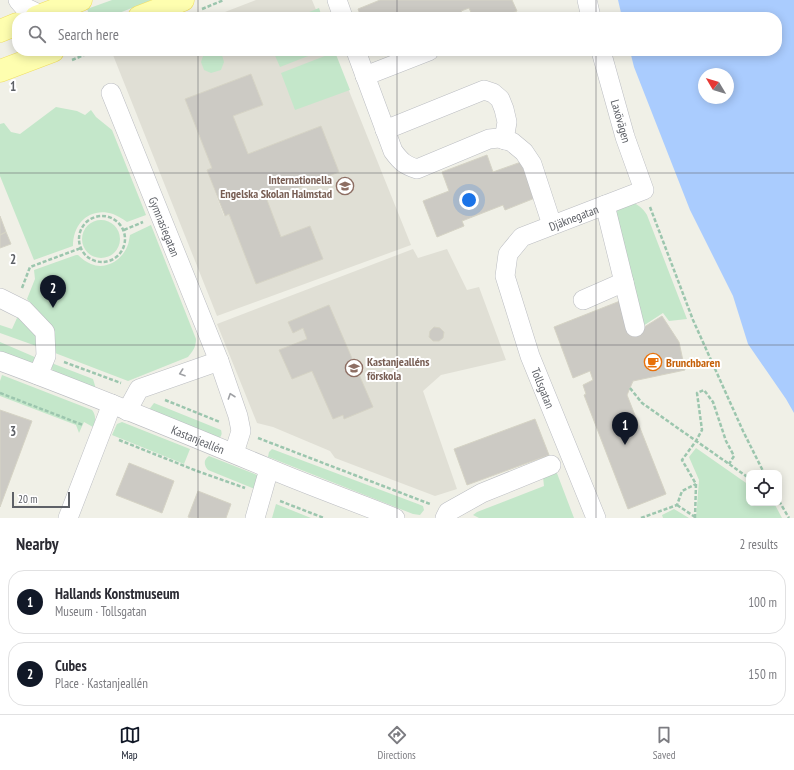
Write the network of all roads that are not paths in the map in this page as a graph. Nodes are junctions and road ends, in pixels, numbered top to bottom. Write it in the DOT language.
graph roads {
  1 [pos="18,0"];
  2 [pos="81,0"];
  3 [pos="183,0"];
  4 [pos="337,0"];
  5 [pos="586,0"];
  6 [pos="40,12"];
  7 [pos="152,12"];
  8 [pos="341,12"];
  9 [pos="590,12"];
  10 [pos="12,26"];
  11 [pos="0,31"];
  12 [pos="40,56"];
  13 [pos="358,56"];
  14 [pos="416,56"];
  15 [pos="602,56"];
  16 [pos="0,71"];
  17 [pos="365,76"];
  18 [pos="111,93"];
  19 [pos="385,130"];
  20 [pos="504,140"];
  21 [pos="644,190"];
  22 [pos="605,205"];
  23 [pos="552,225"];
  24 [pos="508,254"];
  25 [pos="624,282"];
  26 [pos="583,300"];
  27 [pos="8,302"];
  28 [pos="635,327"];
  29 [pos="219,360"];
  30 [pos="0,361"];
  31 [pos="38,375"];
  32 [pos="119,408"];
  33 [pos="234,454"];
  34 [pos="551,465"];
  35 [pos="269,469"];
  36 [pos="447,515"];
  37 [pos="68,518"];
  38 [pos="255,518"];
  39 [pos="395,518"];
  40 [pos="596,518"];
  1 -- 6 [label="street"];
  2 -- 6 [label="main road"];
  3 -- 7 [label="main road"];
  4 -- 8 [label="street"];
  5 -- 9 [label="street"];
  10 -- 11 [label="main road"];
  12 -- 16 [label="main road"];
  13 -- 17 [label="street"];
  14 -- 17 [label="street"];
  15 -- 21 [label="street, Laxövägen"];
  17 -- 19 [label="street"];
  18 -- 29 [label="street, Gymnasiegatan"];
  19 -- 20 [label="street"];
  19 -- 20 [label="street"];
  20 -- 23 [label="street"];
  21 -- 22 [label="street, Djäknegatan"];
  22 -- 23 [label="street, Djäknegatan"];
  22 -- 25 [label="street"];
  23 -- 24 [label="street, Djäknegatan"];
  24 -- 40 [label="street, Tollsgatan"];
  25 -- 26 [label="street"];
  25 -- 28 [label="street"];
  27 -- 31 [label="street"];
  29 -- 32 [label="street, one-way"];
  33 -- 29 [label="street, Gymnasiegatan, one-way"];
  30 -- 31 [label="street, Kastanjeallén"];
  31 -- 32 [label="street, Kastanjeallén"];
  32 -- 33 [label="street, Kastanjeallén"];
  32 -- 37 [label="street"];
  33 -- 35 [label="street, Kastanjeallén"];
  34 -- 36 [label="street"];
  35 -- 38 [label="street"];
  35 -- 39 [label="street, Kastanjeallén"];
}
